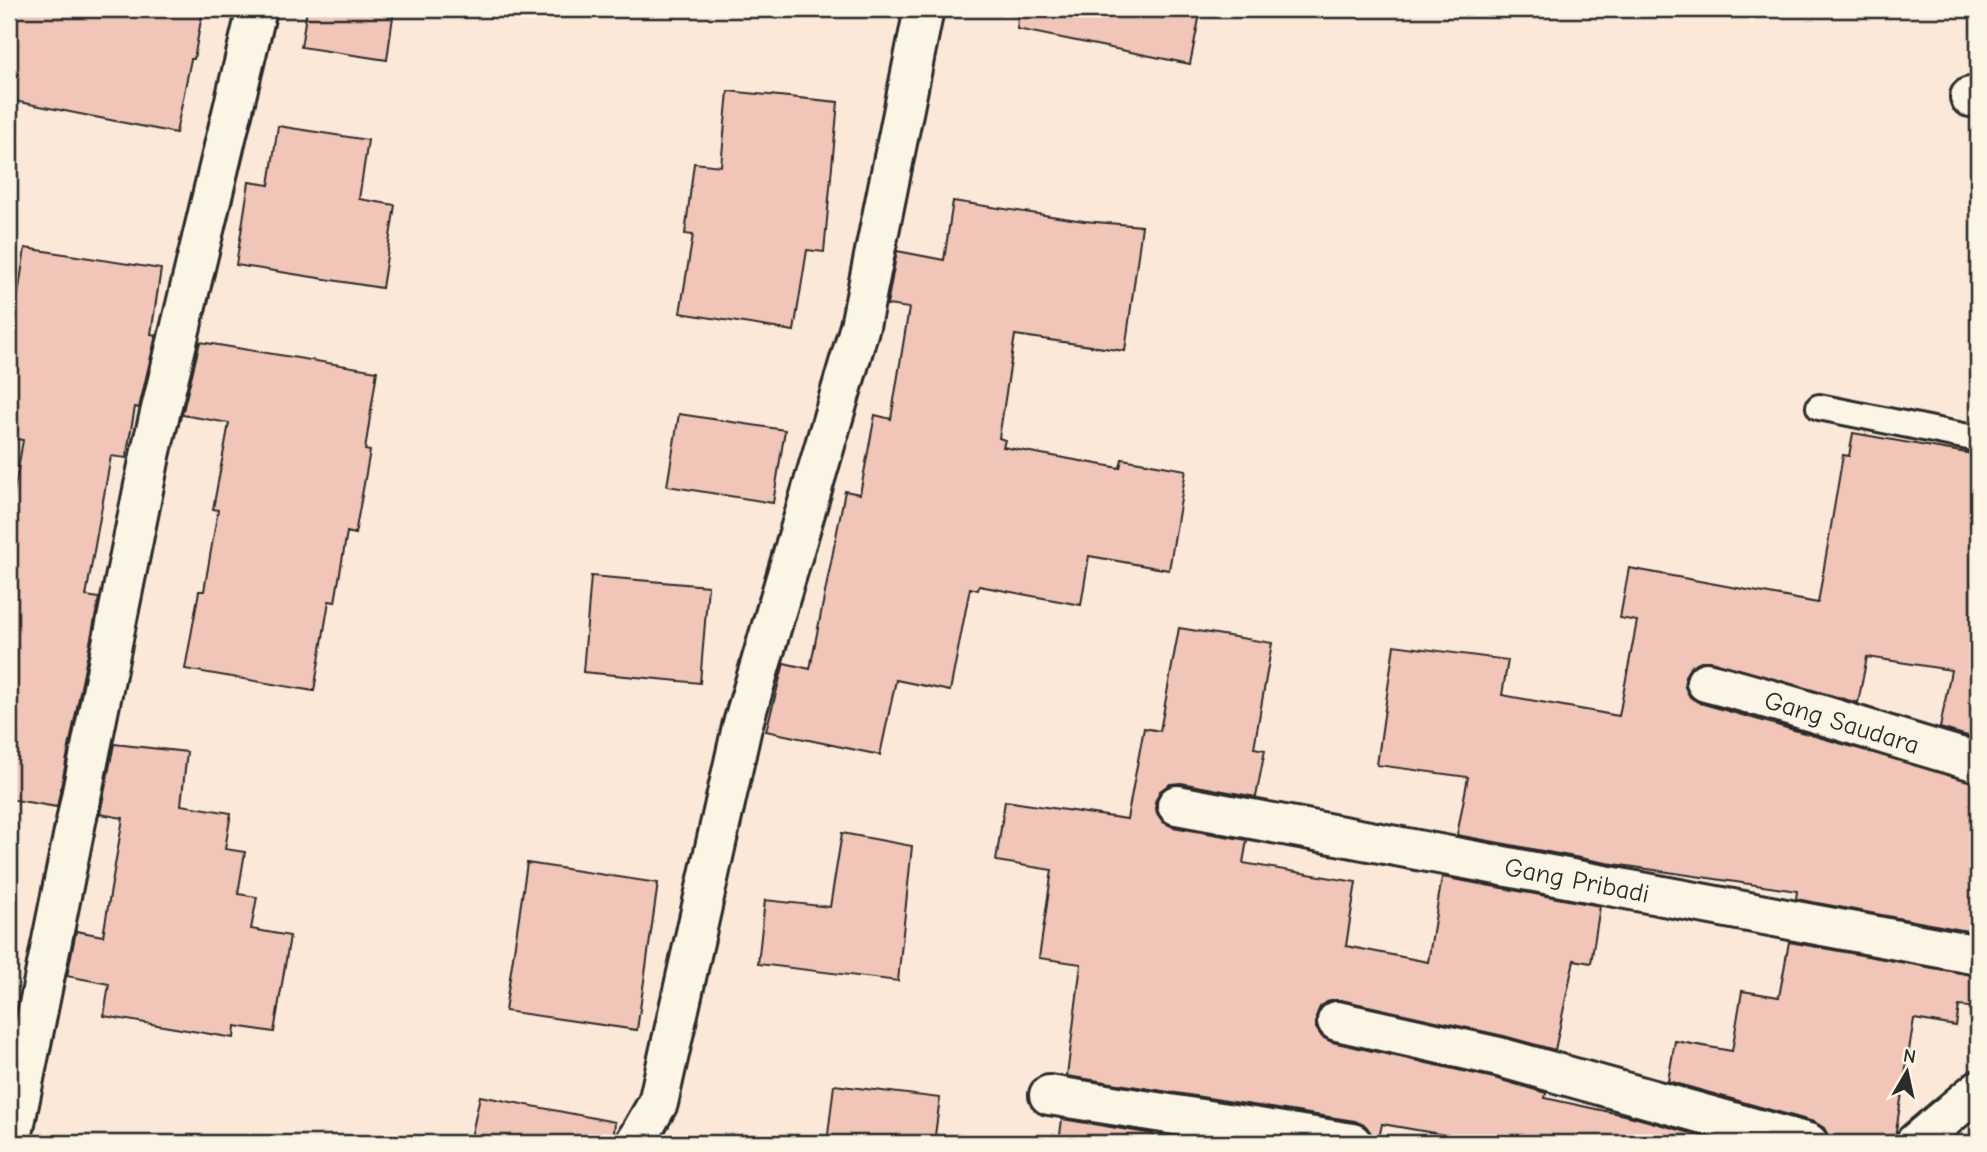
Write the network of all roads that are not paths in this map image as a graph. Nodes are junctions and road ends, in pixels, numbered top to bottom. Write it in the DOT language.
graph roads {
  1 [pos="257,9"];
  2 [pos="924,9"];
  3 [pos="1819,407"];
  4 [pos="1978,439"];
  5 [pos="1706,682"];
  6 [pos="1978,762"];
  7 [pos="1177,805"];
  8 [pos="1978,955"];
  9 [pos="1337,1021"];
  10 [pos="1978,1090"];
  11 [pos="1049,1095"];
  12 [pos="11,1143"];
  13 [pos="635,1143"];
  14 [pos="1352,1143"];
  15 [pos="1808,1143"];
  16 [pos="1915,1143"];
  1 -- 12 [label="street"];
  2 -- 13 [label="street"];
  3 -- 4 [label="lane"];
  5 -- 6 [label="street, Gang Saudara"];
  7 -- 8 [label="street, Gang Pribadi"];
  9 -- 15 [label="street"];
  10 -- 16 [label="street"];
  11 -- 14 [label="street"];
}
